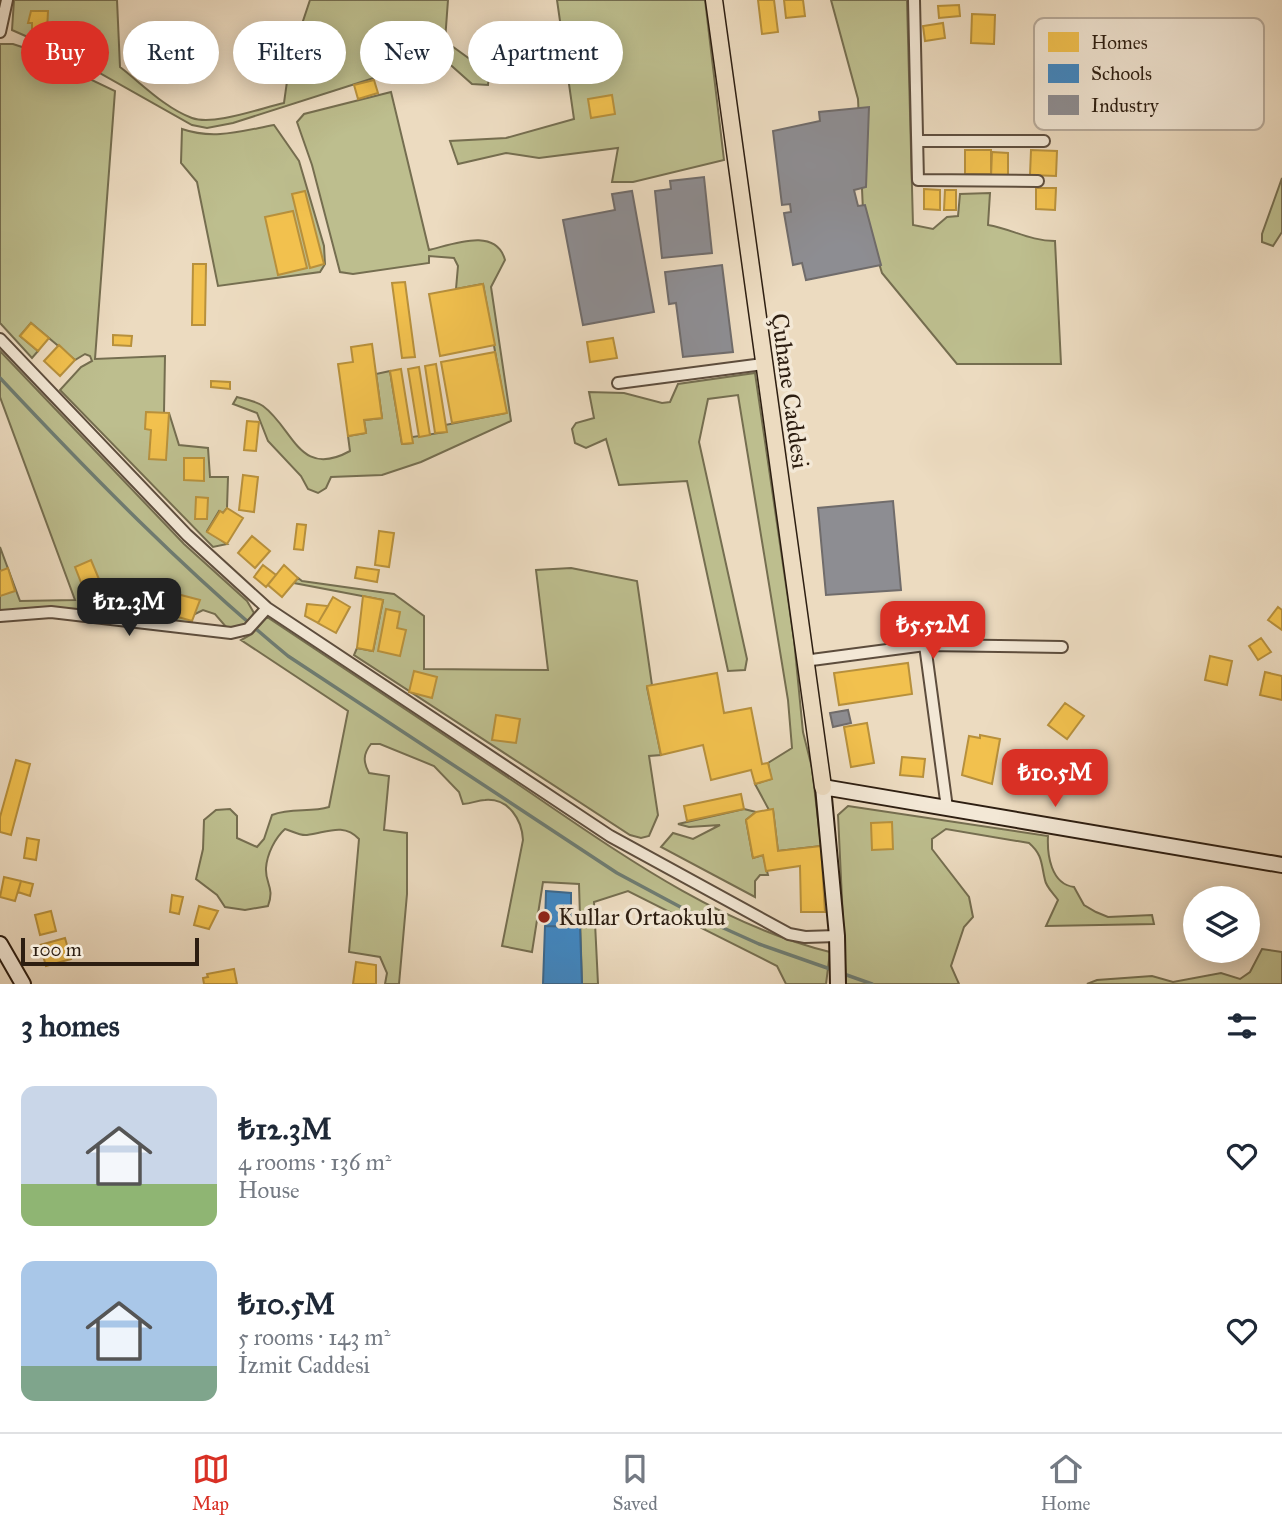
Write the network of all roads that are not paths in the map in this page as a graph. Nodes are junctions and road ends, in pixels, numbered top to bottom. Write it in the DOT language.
graph roads {
  1 [pos="6,0"];
  2 [pos="714,0"];
  3 [pos="914,0"];
  4 [pos="0,32"];
  5 [pos="918,141"];
  6 [pos="1044,141"];
  7 [pos="1038,181"];
  8 [pos="0,339"];
  9 [pos="763,364"];
  10 [pos="618,383"];
  11 [pos="267,608"];
  12 [pos="0,617"];
  13 [pos="925,645"];
  14 [pos="1062,647"];
  15 [pos="804,661"];
  16 [pos="823,787"];
  17 [pos="947,808"];
  18 [pos="1282,865"];
  19 [pos="837,936"];
  20 [pos="0,944"];
  21 [pos="23,984"];
  22 [pos="838,984"];
  1 -- 4 [label="street"];
  2 -- 9 [label="main road, Çuhane Caddesi"];
  3 -- 5 [label="street"];
  5 -- 6 [label="street"];
  5 -- 7 [label="street"];
  8 -- 11 [label="street"];
  9 -- 10 [label="street"];
  9 -- 15 [label="main road, Çuhane Caddesi"];
  11 -- 12 [label="street"];
  11 -- 19 [label="street"];
  13 -- 14 [label="street"];
  13 -- 15 [label="street"];
  13 -- 17 [label="street"];
  15 -- 16 [label="main road, Çuhane Caddesi"];
  16 -- 17 [label="main road"];
  16 -- 19 [label="main road"];
  17 -- 18 [label="main road"];
  19 -- 22 [label="main road"];
  20 -- 21 [label="main road"];
}
